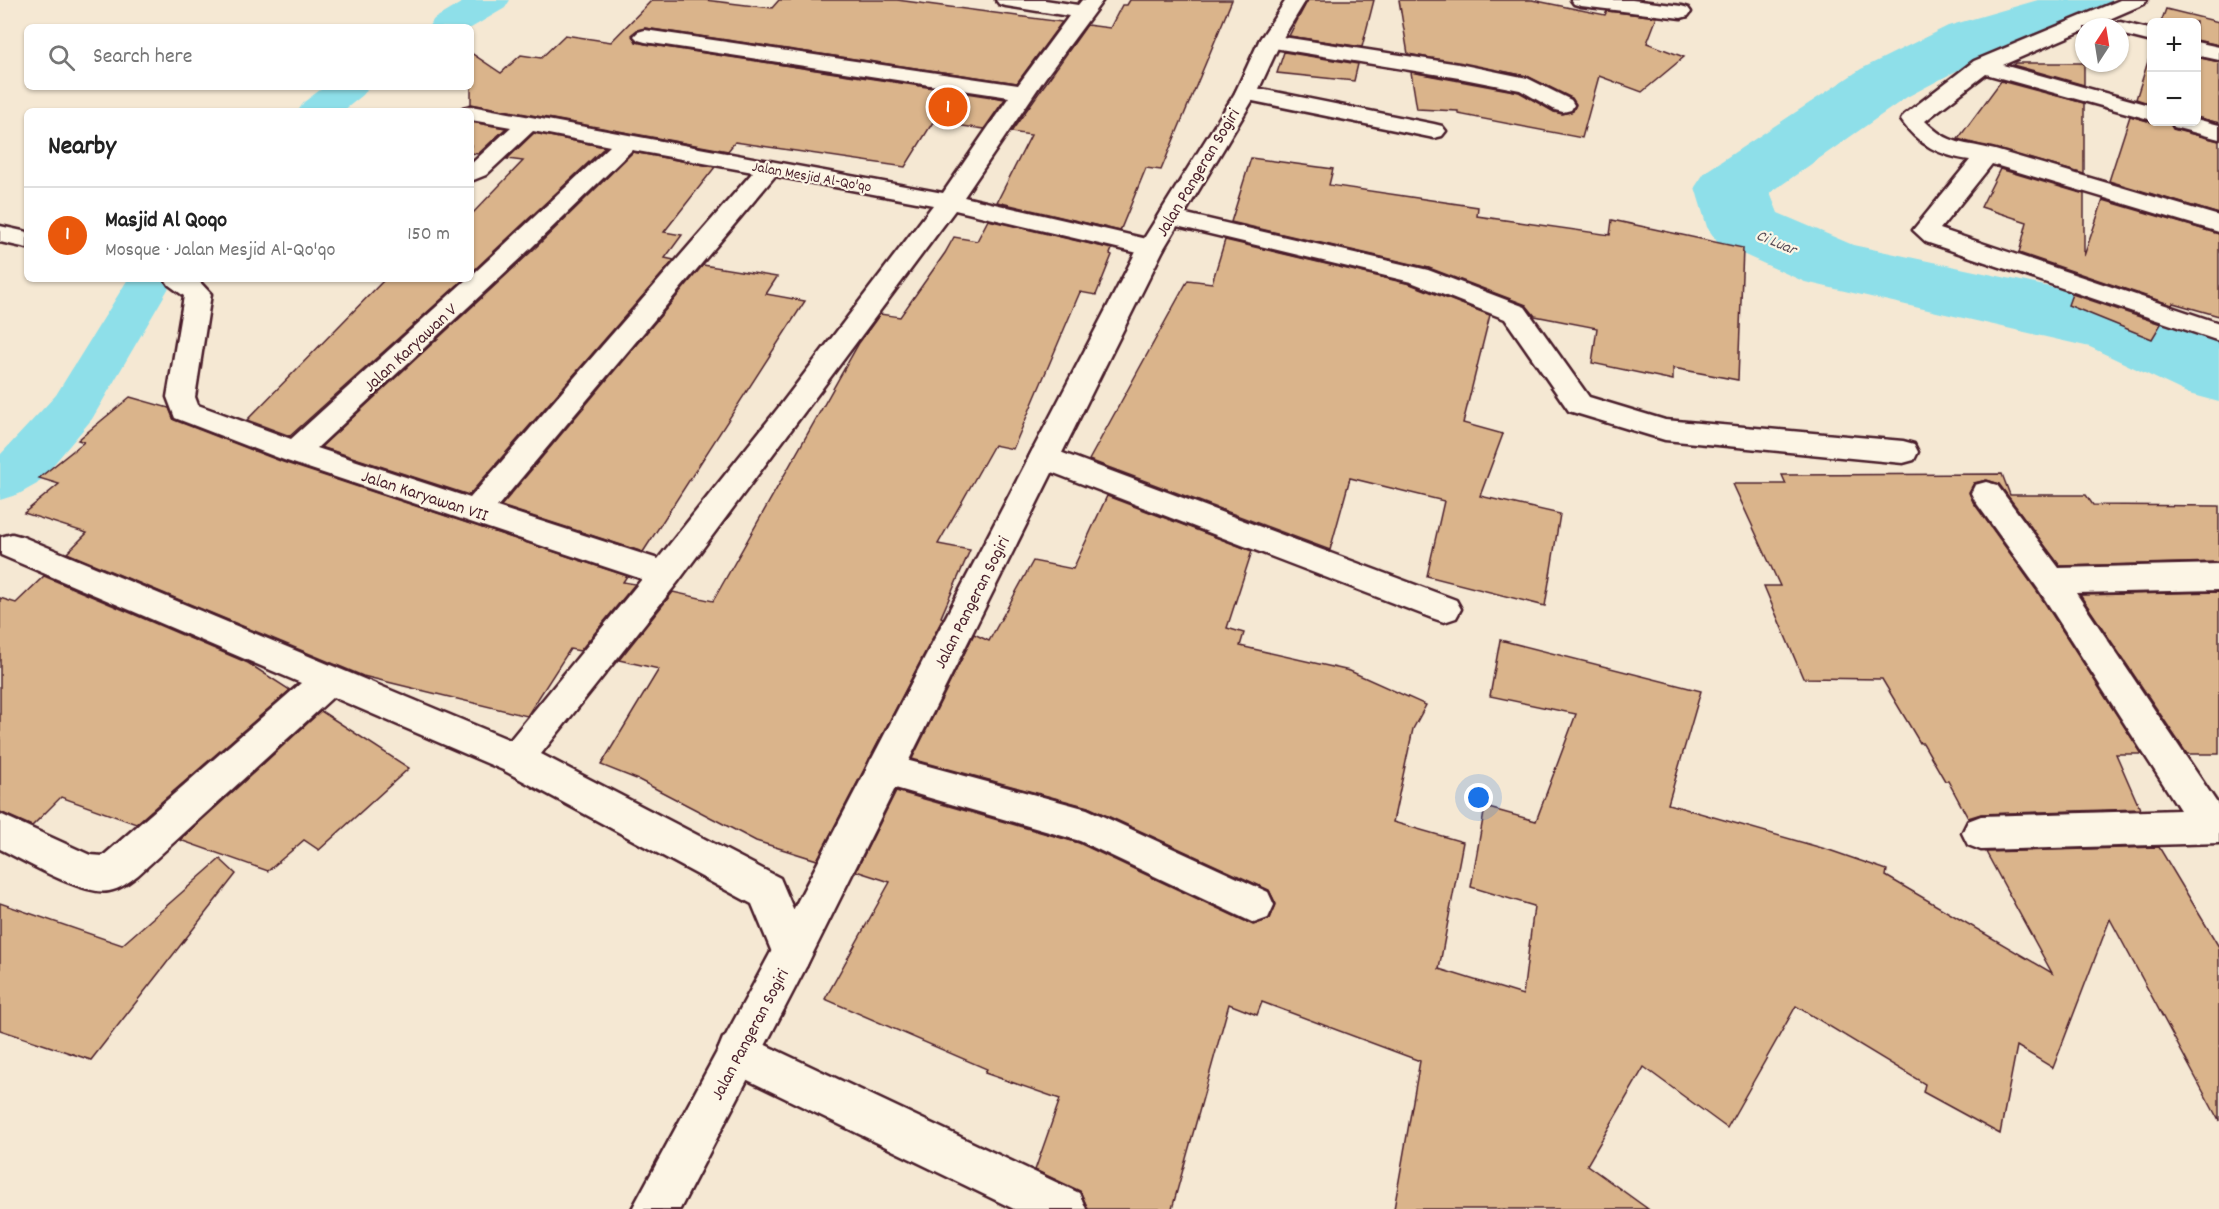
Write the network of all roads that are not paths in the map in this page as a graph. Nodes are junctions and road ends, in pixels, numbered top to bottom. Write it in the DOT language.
graph roads {
  1 [pos="1006,0"];
  2 [pos="1296,0"];
  3 [pos="1581,0"];
  4 [pos="2137,0"];
  5 [pos="1088,6"];
  6 [pos="1681,12"];
  7 [pos="2095,18"];
  8 [pos="2075,26"];
  9 [pos="2129,30"];
  10 [pos="2147,35"];
  11 [pos="645,36"];
  12 [pos="1270,41"];
  13 [pos="2201,49"];
  14 [pos="2219,54"];
  15 [pos="1982,66"];
  16 [pos="1022,92"];
  17 [pos="1246,93"];
  18 [pos="1563,105"];
  19 [pos="2147,112"];
  20 [pos="474,114"];
  21 [pos="528,124"];
  22 [pos="2197,126"];
  23 [pos="1434,131"];
  24 [pos="2219,132"];
  25 [pos="628,141"];
  26 [pos="1987,155"];
  27 [pos="769,168"];
  28 [pos="474,172"];
  29 [pos="949,201"];
  30 [pos="1169,217"];
  31 [pos="2219,224"];
  32 [pos="0,234"];
  33 [pos="24,239"];
  34 [pos="1151,248"];
  35 [pos="183,282"];
  36 [pos="2219,332"];
  37 [pos="295,452"];
  38 [pos="1903,452"];
  39 [pos="1044,457"];
  40 [pos="1986,493"];
  41 [pos="476,511"];
  42 [pos="12,546"];
  43 [pos="666,574"];
  44 [pos="2219,577"];
  45 [pos="2050,581"];
  46 [pos="1444,609"];
  47 [pos="328,680"];
  48 [pos="516,759"];
  49 [pos="884,770"];
  50 [pos="2215,826"];
  51 [pos="0,831"];
  52 [pos="1981,833"];
  53 [pos="1254,906"];
  54 [pos="792,953"];
  55 [pos="738,1053"];
  56 [pos="655,1209"];
  57 [pos="1063,1209"];
  1 -- 5 [label="street"];
  2 -- 12 [label="street, Jalan Pangeran Sogiri"];
  3 -- 6 [label="street"];
  4 -- 7 [label="street"];
  5 -- 16 [label="street"];
  8 -- 15 [label="street"];
  9 -- 10 [label="street"];
  11 -- 16 [label="street"];
  12 -- 17 [label="street, Jalan Pangeran Sogiri"];
  12 -- 18 [label="street"];
  13 -- 14 [label="street"];
  15 -- 19 [label="street"];
  15 -- 26 [label="street"];
  16 -- 29 [label="street"];
  17 -- 23 [label="street"];
  17 -- 30 [label="street, Jalan Pangeran Sogiri"];
  20 -- 21 [label="street, Jalan Mesjid Al-Qo'qo"];
  21 -- 25 [label="street, Jalan Mesjid Al-Qo'qo"];
  21 -- 28 [label="street"];
  22 -- 24 [label="street"];
  25 -- 27 [label="street, Jalan Mesjid Al-Qo'qo"];
  25 -- 37 [label="street, Jalan Karyawan V"];
  26 -- 31 [label="street"];
  26 -- 36 [label="street"];
  27 -- 29 [label="street, Jalan Mesjid Al-Qo'qo"];
  27 -- 41 [label="street"];
  29 -- 34 [label="street, Jalan Mesjid Al-Qo'qo"];
  29 -- 43 [label="street"];
  30 -- 34 [label="street, Jalan Pangeran Sogiri"];
  30 -- 38 [label="street"];
  32 -- 33 [label="street"];
  34 -- 39 [label="street, Jalan Pangeran Sogiri"];
  35 -- 37 [label="street, Jalan Karyawan VII"];
  37 -- 41 [label="street, Jalan Karyawan VII"];
  39 -- 46 [label="street"];
  39 -- 49 [label="street, Jalan Pangeran Sogiri"];
  40 -- 45 [label="street"];
  41 -- 43 [label="street, Jalan Karyawan VII"];
  42 -- 47 [label="street"];
  43 -- 48 [label="street"];
  44 -- 45 [label="street"];
  45 -- 50 [label="street"];
  47 -- 48 [label="street"];
  47 -- 51 [label="street"];
  48 -- 54 [label="street"];
  49 -- 53 [label="street"];
  49 -- 54 [label="street, Jalan Pangeran Sogiri"];
  50 -- 52 [label="street"];
  54 -- 55 [label="street, Jalan Pangeran Sogiri"];
  55 -- 56 [label="street, Jalan Pangeran Sogiri"];
  55 -- 57 [label="street"];
}
